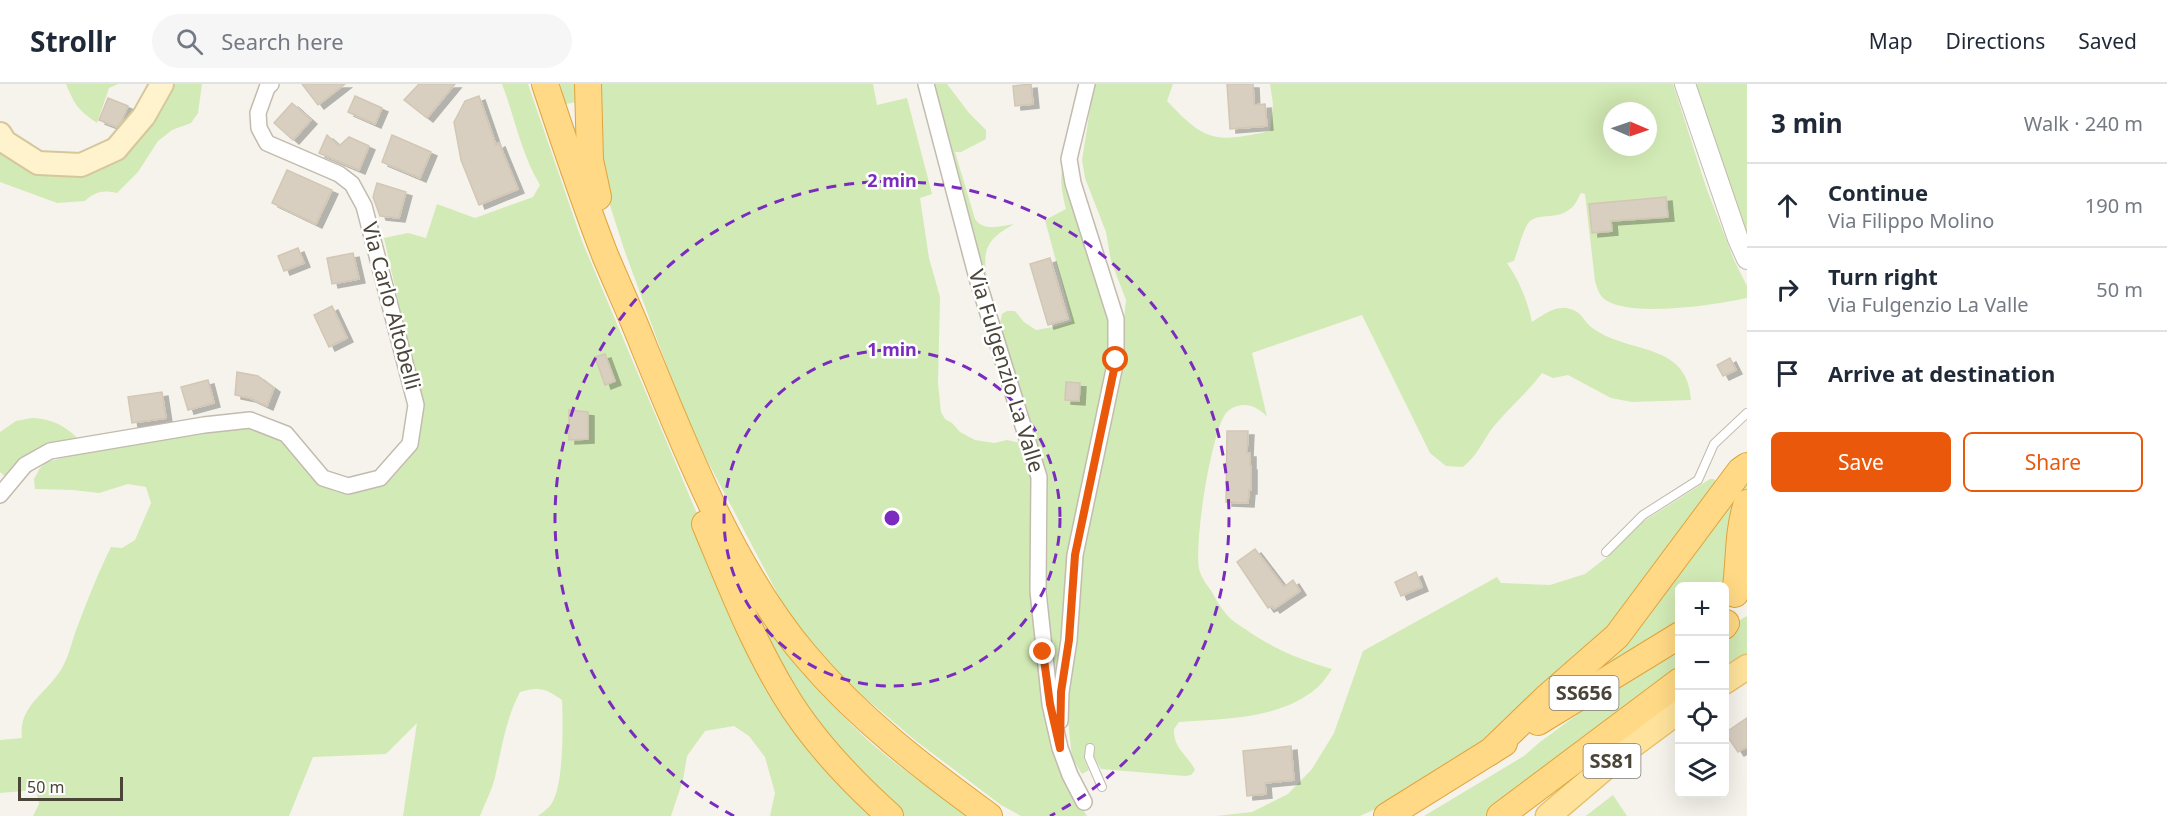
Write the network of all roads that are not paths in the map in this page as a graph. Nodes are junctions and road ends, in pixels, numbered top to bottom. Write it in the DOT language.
graph roads {
  1 [pos="162,84"];
  2 [pos="272,84"];
  3 [pos="531,84"];
  4 [pos="545,84"];
  5 [pos="588,84"];
  6 [pos="926,84"];
  7 [pos="1087,84"];
  8 [pos="1685,84"];
  9 [pos="0,134"];
  10 [pos="573,168"];
  11 [pos="606,256"];
  12 [pos="1747,260"];
  13 [pos="667,404"];
  14 [pos="1747,413"];
  15 [pos="1747,466"];
  16 [pos="0,495"];
  17 [pos="1747,503"];
  18 [pos="1606,552"];
  19 [pos="1731,611"];
  20 [pos="1678,636"];
  21 [pos="1747,668"];
  22 [pos="1729,679"];
  23 [pos="1675,685"];
  24 [pos="1675,714"];
  25 [pos="1060,748"];
  26 [pos="1090,748"];
  27 [pos="1490,752"];
  28 [pos="1451,776"];
  29 [pos="1102,787"];
  30 [pos="1084,801"];
  31 [pos="890,816"];
  32 [pos="989,816"];
  33 [pos="1366,816"];
  34 [pos="1387,816"];
  35 [pos="1500,816"];
  36 [pos="1548,816"];
  1 -- 9 [label="main road"];
  2 -- 16 [label="street, Via Carlo Altobelli"];
  3 -- 10 [label="highway"];
  4 -- 10 [label="highway"];
  5 -- 11 [label="highway"];
  6 -- 25 [label="street, Via Fulgenzio La Valle"];
  7 -- 25 [label="street"];
  8 -- 12 [label="street"];
  10 -- 11 [label="highway"];
  11 -- 13 [label="highway"];
  13 -- 31 [label="highway"];
  13 -- 32 [label="highway"];
  14 -- 18 [label="lane"];
  15 -- 27 [label="highway"];
  17 -- 19 [label="highway"];
  20 -- 27 [label="highway, SS656"];
  21 -- 22 [label="main road"];
  23 -- 35 [label="highway"];
  24 -- 36 [label="main road, SS81"];
  25 -- 30 [label="street, Via Fulgenzio La Valle"];
  26 -- 29 [label="lane"];
  27 -- 28 [label="highway, SS656"];
  28 -- 33 [label="highway"];
  28 -- 34 [label="highway, SS656"];
}
